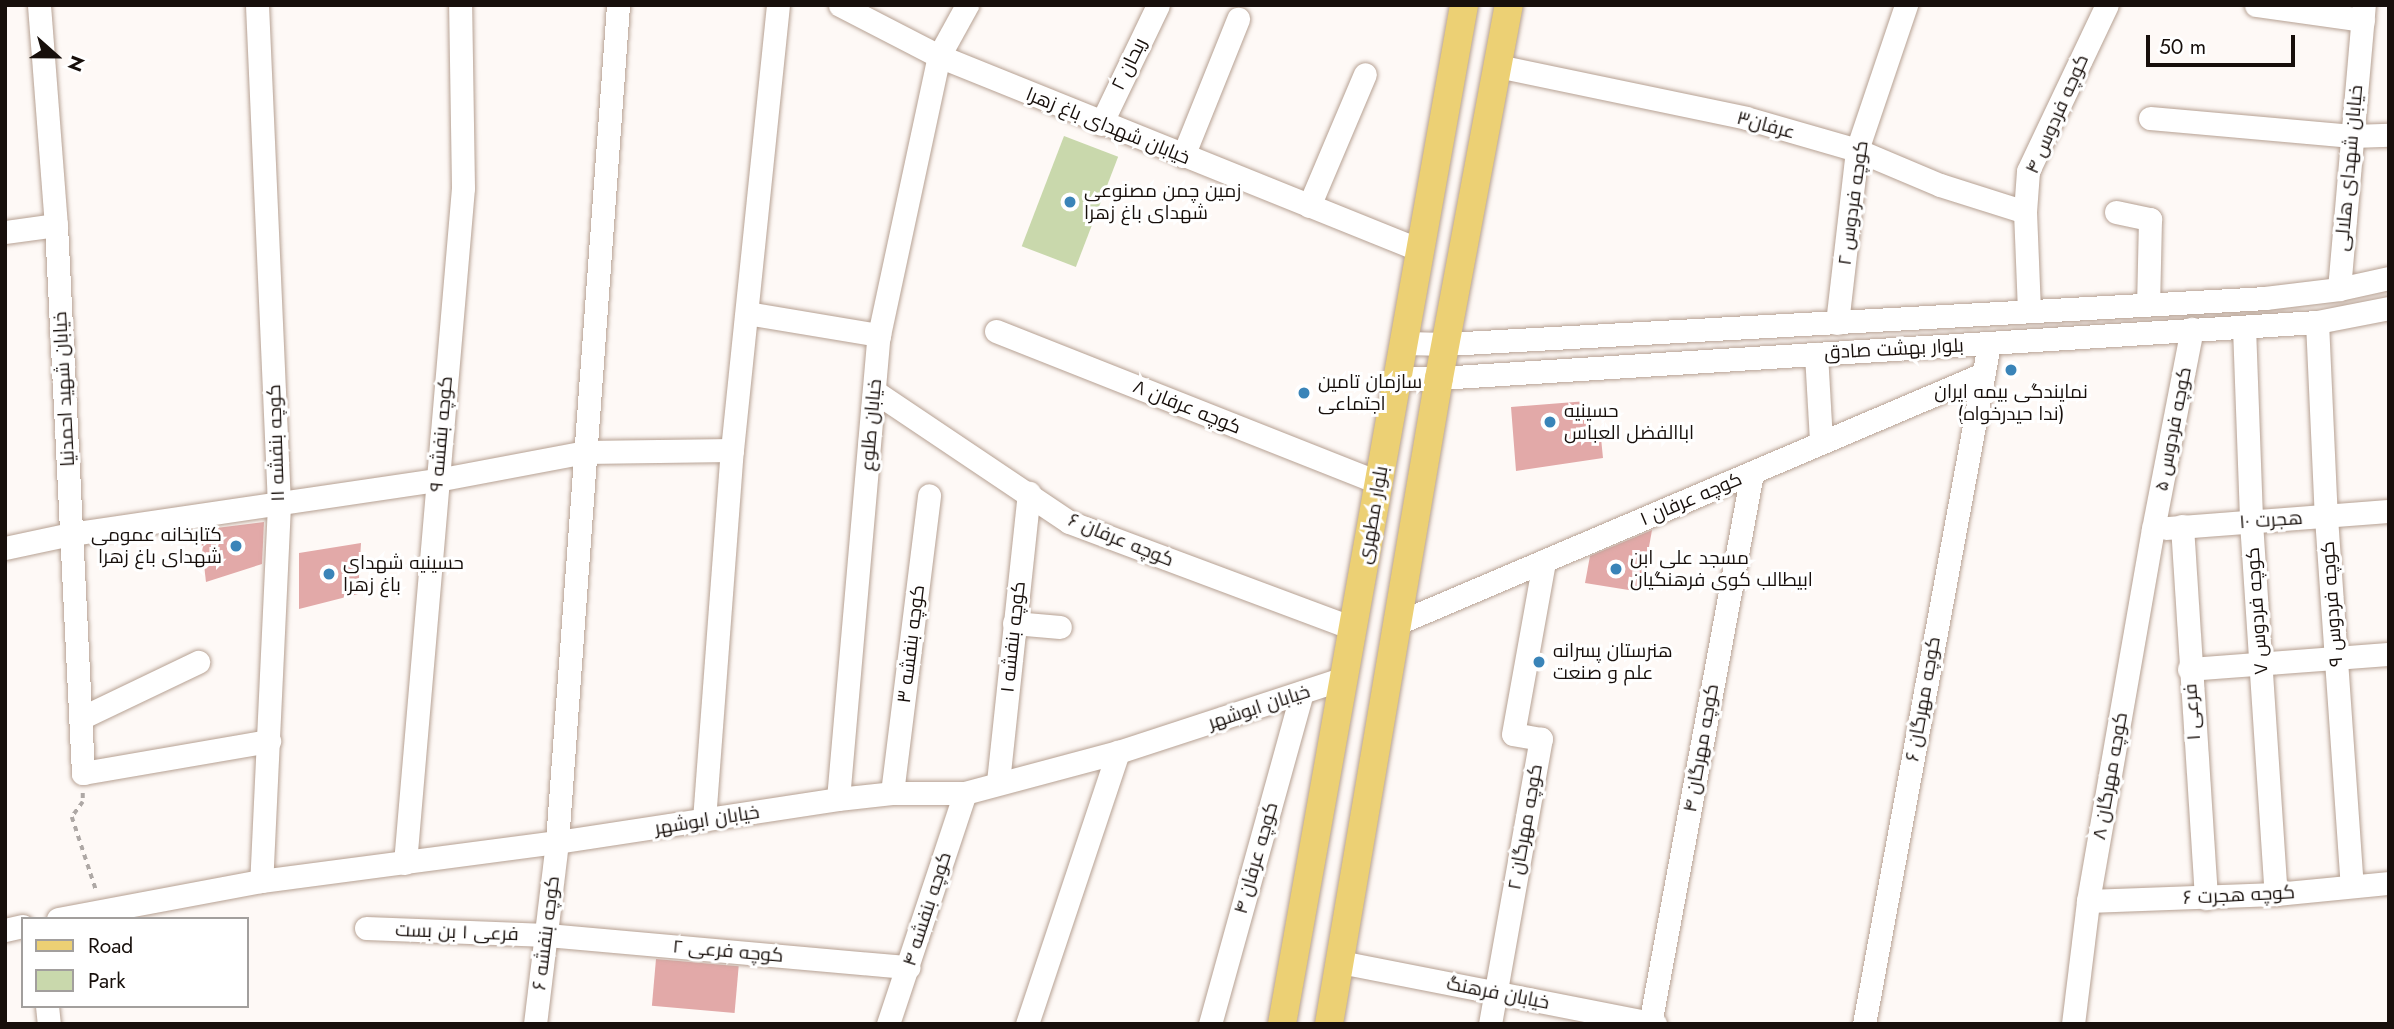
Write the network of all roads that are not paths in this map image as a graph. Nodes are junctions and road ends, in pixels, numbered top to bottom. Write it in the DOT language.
graph roads {
  1 [pos="39,5"];
  2 [pos="257,5"];
  3 [pos="460,5"];
  4 [pos="618,5"];
  5 [pos="779,5"];
  6 [pos="967,5"];
  7 [pos="1158,5"];
  8 [pos="1464,5"];
  9 [pos="1509,5"];
  10 [pos="1906,5"];
  11 [pos="2256,5"];
  12 [pos="2105,6"];
  13 [pos="853,8"];
  14 [pos="2363,13"];
  15 [pos="1238,19"];
  16 [pos="939,56"];
  17 [pos="1498,66"];
  18 [pos="1365,74"];
  19 [pos="2150,118"];
  20 [pos="1101,124"];
  21 [pos="2389,135"];
  22 [pos="2353,136"];
  23 [pos="1857,150"];
  24 [pos="1183,156"];
  25 [pos="1309,206"];
  26 [pos="2025,212"];
  27 [pos="2116,212"];
  28 [pos="56,225"];
  29 [pos="5,232"];
  30 [pos="1420,250"];
  31 [pos="2389,278"];
  32 [pos="2339,289"];
  33 [pos="2148,304"];
  34 [pos="2389,308"];
  35 [pos="2029,311"];
  36 [pos="747,313"];
  37 [pos="2317,322"];
  38 [pos="1837,323"];
  39 [pos="2244,327"];
  40 [pos="1731,328"];
  41 [pos="2192,329"];
  42 [pos="996,331"];
  43 [pos="879,335"];
  44 [pos="1405,344"];
  45 [pos="1446,344"];
  46 [pos="1989,344"];
  47 [pos="1816,354"];
  48 [pos="1732,359"];
  49 [pos="1983,374"];
  50 [pos="1399,378"];
  51 [pos="1439,379"];
  52 [pos="874,391"];
  53 [pos="1821,441"];
  54 [pos="732,450"];
  55 [pos="584,453"];
  56 [pos="1752,473"];
  57 [pos="437,480"];
  58 [pos="1379,483"];
  59 [pos="1029,493"];
  60 [pos="929,495"];
  61 [pos="279,505"];
  62 [pos="2389,511"];
  63 [pos="2326,517"];
  64 [pos="2251,522"];
  65 [pos="2182,526"];
  66 [pos="2153,528"];
  67 [pos="71,534"];
  68 [pos="5,548"];
  69 [pos="1544,561"];
  70 [pos="1014,623"];
  71 [pos="1398,623"];
  72 [pos="1060,627"];
  73 [pos="1353,628"];
  74 [pos="2389,654"];
  75 [pos="2336,659"];
  76 [pos="198,662"];
  77 [pos="2261,664"];
  78 [pos="2189,669"];
  79 [pos="1344,678"];
  80 [pos="1302,693"];
  81 [pos="81,718"];
  82 [pos="269,741"];
  83 [pos="1118,752"];
  84 [pos="998,782"];
  85 [pos="892,793"];
  86 [pos="965,793"];
  87 [pos="838,799"];
  88 [pos="704,820"];
  89 [pos="557,842"];
  90 [pos="405,863"];
  91 [pos="261,881"];
  92 [pos="2389,883"];
  93 [pos="2352,886"];
  94 [pos="2276,894"];
  95 [pos="2206,898"];
  96 [pos="2088,901"];
  97 [pos="67,917"];
  98 [pos="366,928"];
  99 [pos="547,936"];
  100 [pos="1340,962"];
  101 [pos="909,967"];
  102 [pos="1496,992"];
  103 [pos="1652,1023"];
  104 [pos="535,1024"];
  105 [pos="888,1024"];
  106 [pos="1027,1024"];
  107 [pos="1210,1024"];
  108 [pos="1282,1024"];
  109 [pos="1329,1024"];
  110 [pos="1490,1024"];
  111 [pos="1864,1024"];
  112 [pos="2073,1024"];
  1 -- 28 [label="street, خیابان شهید احمدنیا"];
  2 -- 61 [label="street, کوچه بنفشه ۱۱"];
  3 -- 57 [label="street, کوچه بنفشه ۹"];
  4 -- 55 [label="street, کوچه بنفشه ۶"];
  5 -- 36 [label="street"];
  6 -- 16 [label="street, خیابان طلوع"];
  7 -- 20 [label="street, ریحان ۲"];
  8 -- 30 [label="main road, بلوار مطهری"];
  9 -- 17 [label="main road"];
  10 -- 23 [label="street, کوچه فردوس ۲"];
  11 -- 14 [label="street"];
  12 -- 26 [label="street, کوچه فردوس ۴"];
  13 -- 16 [label="street, خیابان شهدای باغ‌ زهرا"];
  14 -- 22 [label="street, خیابان شهدای هلالی"];
  15 -- 24 [label="street"];
  16 -- 20 [label="street, خیابان شهدای باغ‌ زهرا"];
  16 -- 43 [label="street, خیابان طلوع"];
  17 -- 23 [label="street, عرفان۳"];
  17 -- 45 [label="main road"];
  18 -- 25 [label="street"];
  19 -- 22 [label="street"];
  20 -- 24 [label="street, خیابان شهدای باغ‌ زهرا"];
  21 -- 22 [label="street"];
  22 -- 32 [label="street, خیابان شهدای هلالی"];
  23 -- 26 [label="street, عرفان۳"];
  23 -- 38 [label="street, کوچه فردوس ۲"];
  24 -- 25 [label="street, خیابان شهدای باغ‌ زهرا"];
  25 -- 30 [label="street, خیابان شهدای باغ‌ زهرا"];
  26 -- 35 [label="street, کوچه فردوس ۴"];
  27 -- 33 [label="street"];
  28 -- 29 [label="street"];
  28 -- 67 [label="street, خیابان شهید احمدنیا"];
  30 -- 44 [label="main road, بلوار مطهری"];
  31 -- 32 [label="street, بلوار بهشت صادق"];
  32 -- 33 [label="street, بلوار بهشت صادق"];
  33 -- 35 [label="street, بلوار بهشت صادق"];
  34 -- 37 [label="street, بلوار بهشت صادق"];
  35 -- 38 [label="street, بلوار بهشت صادق"];
  36 -- 43 [label="street"];
  36 -- 54 [label="street"];
  37 -- 39 [label="street, بلوار بهشت صادق"];
  37 -- 63 [label="street, کوچه فردوس ۹"];
  38 -- 40 [label="street, بلوار بهشت صادق"];
  39 -- 41 [label="street, بلوار بهشت صادق"];
  39 -- 64 [label="street, کوچه فردوس ۷"];
  40 -- 45 [label="street, بلوار بهشت صادق"];
  40 -- 48 [label="street"];
  41 -- 46 [label="street, بلوار بهشت صادق"];
  41 -- 66 [label="street, کوچه فردوس ۵"];
  42 -- 58 [label="street, کوچه عرفان ۸"];
  43 -- 52 [label="street, خیابان طلوع"];
  44 -- 45 [label="street, بلوار بهشت صادق"];
  44 -- 50 [label="main road, بلوار مطهری"];
  45 -- 51 [label="main road"];
  46 -- 47 [label="street, بلوار بهشت صادق"];
  46 -- 49 [label="street, کوچه مهرگان ۶"];
  47 -- 48 [label="street, بلوار بهشت صادق"];
  47 -- 53 [label="street"];
  48 -- 51 [label="street, بلوار بهشت صادق"];
  49 -- 53 [label="street, کوچه عرفان ۱"];
  49 -- 111 [label="street, کوچه مهرگان ۶"];
  50 -- 51 [label="street, بلوار بهشت صادق"];
  50 -- 58 [label="main road, بلوار مطهری"];
  51 -- 71 [label="main road"];
  52 -- 59 [label="street, کوچه عرفان ۶"];
  52 -- 87 [label="street, خیابان طلوع"];
  53 -- 56 [label="street, کوچه عرفان ۱"];
  54 -- 55 [label="street"];
  54 -- 88 [label="street"];
  55 -- 57 [label="street"];
  55 -- 89 [label="street, کوچه بنفشه ۶"];
  56 -- 69 [label="street, کوچه عرفان ۱"];
  56 -- 103 [label="street, کوچه مهرگان ۴"];
  57 -- 61 [label="street"];
  57 -- 90 [label="street, کوچه بنفشه ۹"];
  58 -- 73 [label="main road, بلوار مطهری"];
  59 -- 70 [label="street, کوچه بنفشه ۱"];
  59 -- 73 [label="street, کوچه عرفان ۶"];
  60 -- 85 [label="street, کوچه بنفشه ۳"];
  61 -- 67 [label="street"];
  61 -- 82 [label="street, کوچه بنفشه ۱۱"];
  62 -- 63 [label="street, هجرت ۱۰"];
  63 -- 64 [label="street, هجرت ۱۰"];
  63 -- 75 [label="street, کوچه فردوس ۹"];
  64 -- 65 [label="street, هجرت ۱۰"];
  64 -- 77 [label="street, کوچه فردوس ۷"];
  65 -- 66 [label="street, هجرت ۱۰"];
  65 -- 78 [label="street, فرعی ۱"];
  66 -- 96 [label="street, کوچه مهرگان ۸"];
  67 -- 68 [label="street"];
  67 -- 81 [label="street, خیابان شهید احمدنیا"];
  69 -- 71 [label="street, کوچه عرفان ۱"];
  69 -- 102 [label="street, کوچه مهرگان ۲"];
  70 -- 72 [label="street"];
  70 -- 84 [label="street, کوچه بنفشه ۱"];
  71 -- 100 [label="main road"];
  73 -- 79 [label="main road, بلوار مطهری"];
  74 -- 75 [label="street"];
  75 -- 77 [label="street"];
  75 -- 93 [label="street, کوچه فردوس ۹"];
  76 -- 81 [label="street"];
  77 -- 78 [label="street"];
  77 -- 94 [label="street, کوچه فردوس ۷"];
  78 -- 95 [label="street, فرعی ۱"];
  79 -- 80 [label="street, خیابان ابوشهر"];
  79 -- 108 [label="main road, بلوار مطهری"];
  80 -- 83 [label="street, خیابان ابوشهر"];
  80 -- 107 [label="street, کوچه عرفان ۴"];
  81 -- 82 [label="street, خیابان شهید احمدنیا"];
  82 -- 91 [label="street, کوچه بنفشه ۱۱"];
  83 -- 84 [label="street, خیابان ابوشهر"];
  83 -- 106 [label="street"];
  84 -- 86 [label="street, خیابان ابوشهر"];
  85 -- 86 [label="street, خیابان ابوشهر"];
  85 -- 87 [label="street, خیابان ابوشهر"];
  86 -- 101 [label="street, کوچه بنفشه ۴"];
  87 -- 88 [label="street, خیابان ابوشهر"];
  88 -- 89 [label="street, خیابان ابوشهر"];
  89 -- 90 [label="street, خیابان ابوشهر"];
  89 -- 99 [label="street, کوچه بنفشه ۶"];
  90 -- 91 [label="street, خیابان ابوشهر"];
  91 -- 97 [label="street, خیابان ابوشهر"];
  92 -- 93 [label="street, کوچه هجرت ۶"];
  93 -- 94 [label="street, کوچه هجرت ۶"];
  94 -- 95 [label="street, کوچه هجرت ۶"];
  95 -- 96 [label="street, کوچه هجرت ۶"];
  96 -- 112 [label="street, کوچه مهرگان ۸"];
  98 -- 99 [label="street, فرعی ۱ بن بست"];
  99 -- 101 [label="street, کوچه فرعی ۲"];
  99 -- 104 [label="street, کوچه بنفشه ۶"];
  100 -- 102 [label="street, خیابان فرهنگ"];
  100 -- 109 [label="main road"];
  101 -- 105 [label="street, کوچه بنفشه ۴"];
  102 -- 103 [label="street, خیابان فرهنگ"];
  102 -- 110 [label="street"];
}
